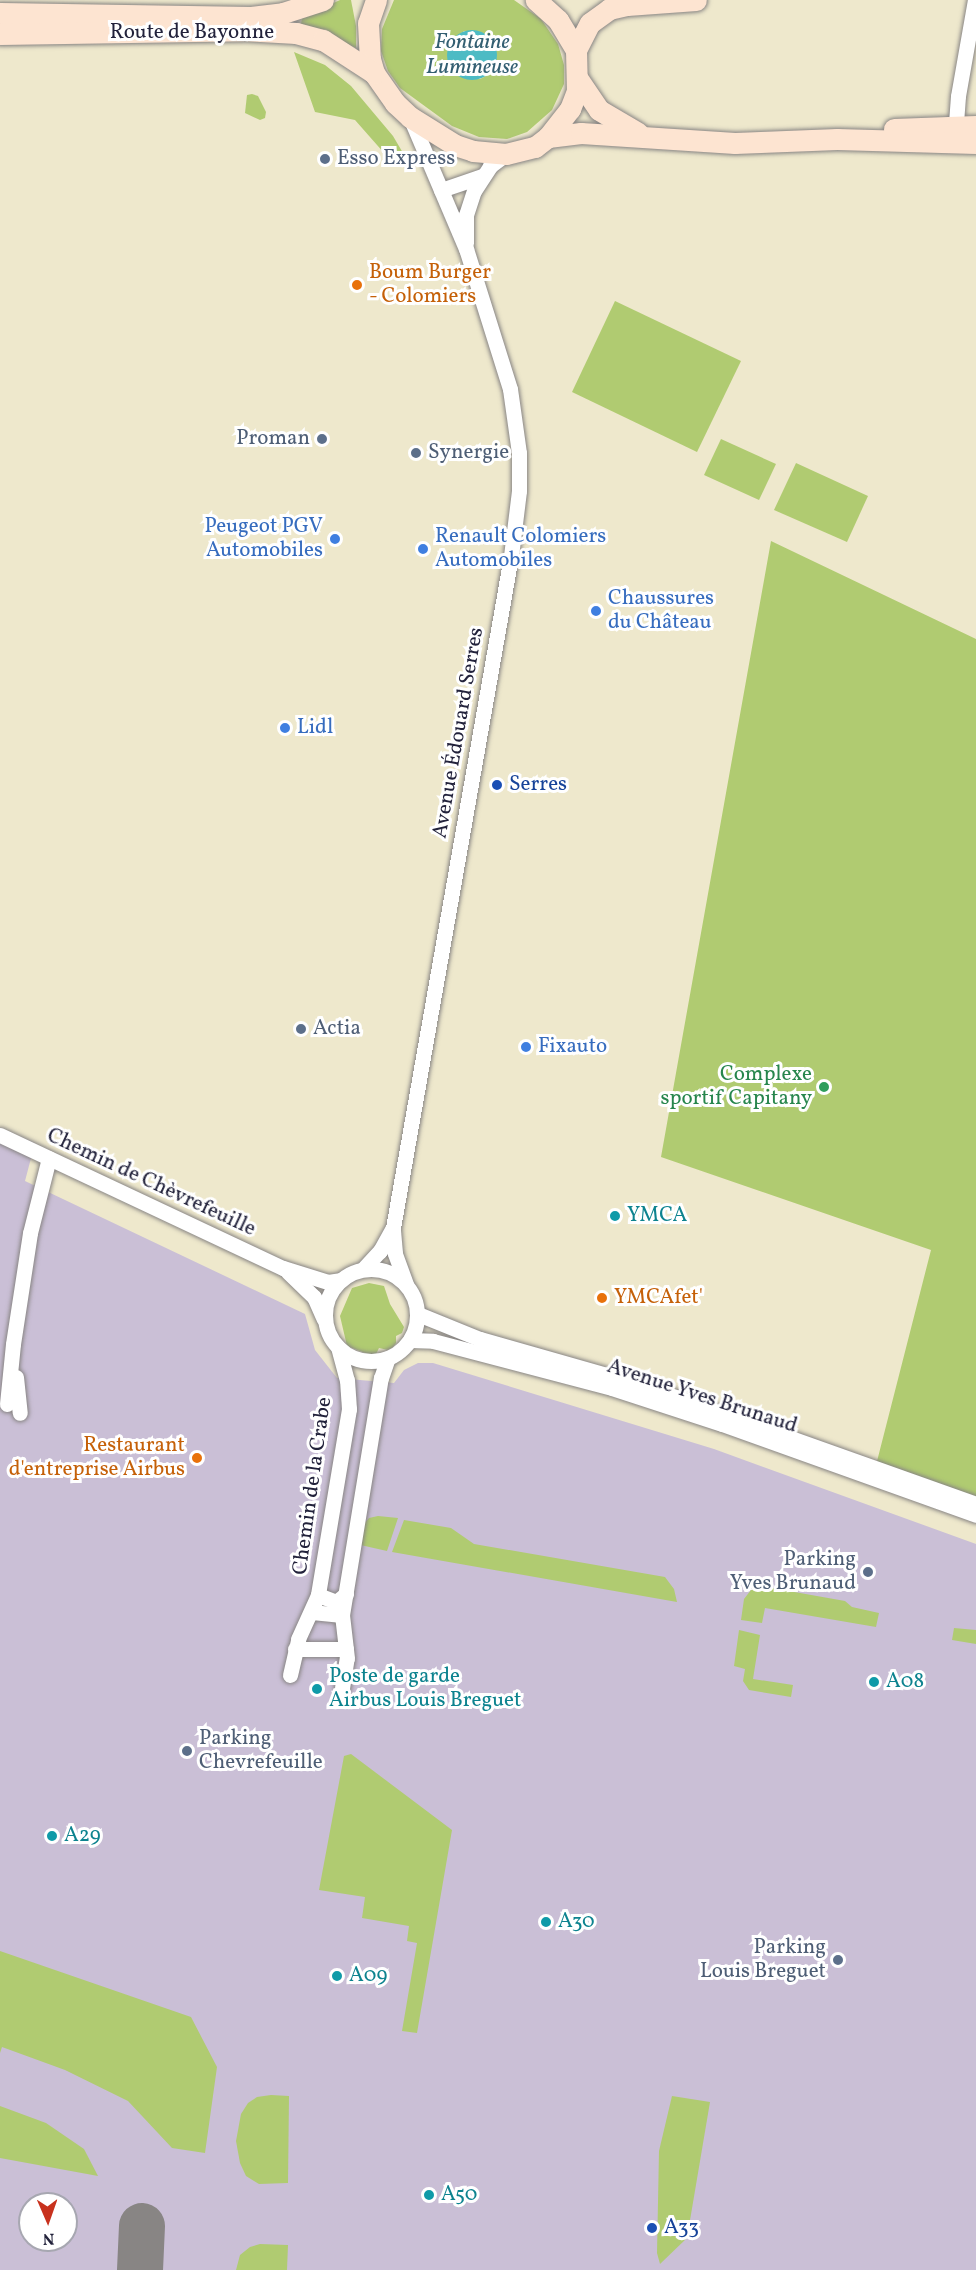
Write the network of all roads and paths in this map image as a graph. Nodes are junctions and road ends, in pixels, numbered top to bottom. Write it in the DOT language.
graph roads {
  1 [pos="323,0"];
  2 [pos="536,0"];
  3 [pos="696,0"];
  4 [pos="975,0"];
  5 [pos="300,5"];
  6 [pos="369,5"];
  7 [pos="0,13"];
  8 [pos="62,14"];
  9 [pos="0,24"];
  10 [pos="0,34"];
  11 [pos="576,50"];
  12 [pos="374,73"];
  13 [pos="578,79"];
  14 [pos="410,117"];
  15 [pos="976,126"];
  16 [pos="955,134"];
  17 [pos="644,136"];
  18 [pos="548,137"];
  19 [pos="976,143"];
  20 [pos="506,154"];
  21 [pos="482,176"];
  22 [pos="441,190"];
  23 [pos="466,249"];
  24 [pos="0,1135"];
  25 [pos="49,1158"];
  26 [pos="393,1228"];
  27 [pos="283,1268"];
  28 [pos="363,1269"];
  29 [pos="340,1280"];
  30 [pos="406,1284"];
  31 [pos="418,1314"];
  32 [pos="325,1320"];
  33 [pos="410,1341"];
  34 [pos="13,1344"];
  35 [pos="338,1347"];
  36 [pos="388,1358"];
  37 [pos="0,1388"];
  38 [pos="14,1409"];
  39 [pos="976,1504"];
  40 [pos="976,1515"];
  41 [pos="346,1594"];
  42 [pos="318,1595"];
  43 [pos="312,1612"];
  44 [pos="342,1615"];
  45 [pos="295,1649"];
  46 [pos="346,1649"];
  47 [pos="290,1675"];
  48 [pos="342,1688"];
  1 -- 5 [label="main road, Route de Bayonne"];
  2 -- 11 [label="main road"];
  3 -- 11 [label="main road"];
  4 -- 16 [label="street"];
  5 -- 8 [label="main road, Route de Bayonne"];
  6 -- 12 [label="main road"];
  7 -- 8 [label="main road"];
  8 -- 9 [label="street, Route de Bayonne"];
  10 -- 12 [label="main road, Route de Bayonne"];
  11 -- 13 [label="main road"];
  12 -- 14 [label="main road"];
  13 -- 17 [label="main road"];
  13 -- 18 [label="main road"];
  14 -- 20 [label="main road"];
  14 -- 22 [label="street, Avenue Édouard Serres"];
  15 -- 16 [label="main road"];
  16 -- 17 [label="main road"];
  16 -- 19 [label="main road"];
  17 -- 18 [label="main road"];
  18 -- 20 [label="main road"];
  20 -- 21 [label="street, Avenue Édouard Serres"];
  21 -- 22 [label="street, Avenue Édouard Serres"];
  21 -- 23 [label="street, Avenue Édouard Serres"];
  22 -- 23 [label="street, Avenue Édouard Serres"];
  23 -- 26 [label="street, Avenue Édouard Serres"];
  24 -- 25 [label="street, Chemin de Chèvrefeuille"];
  25 -- 27 [label="street, Chemin de Chèvrefeuille"];
  25 -- 34 [label="street"];
  26 -- 28 [label="street, Avenue Édouard Serres"];
  26 -- 30 [label="street, Avenue Édouard Serres"];
  27 -- 29 [label="street, Chemin de Chèvrefeuille"];
  27 -- 32 [label="street, Chemin de Chèvrefeuille"];
  28 -- 29 [label="street"];
  28 -- 30 [label="street"];
  29 -- 32 [label="street"];
  30 -- 31 [label="street"];
  31 -- 33 [label="street"];
  31 -- 39 [label="street, Avenue Yves Brunaud"];
  32 -- 35 [label="street"];
  33 -- 36 [label="street"];
  33 -- 40 [label="street, Avenue Yves Brunaud"];
  34 -- 37 [label="street"];
  34 -- 38 [label="street"];
  35 -- 36 [label="street"];
  35 -- 42 [label="street, Chemin de la Crabe"];
  36 -- 41 [label="street"];
  41 -- 42 [label="street, Chemin de la Crabe"];
  41 -- 44 [label="street"];
  42 -- 43 [label="street, Chemin de la Crabe"];
  43 -- 44 [label="street"];
  43 -- 45 [label="street, Chemin de la Crabe"];
  44 -- 46 [label="street"];
  45 -- 46 [label="street"];
  45 -- 47 [label="street, Chemin de la Crabe"];
  46 -- 48 [label="street"];
}
